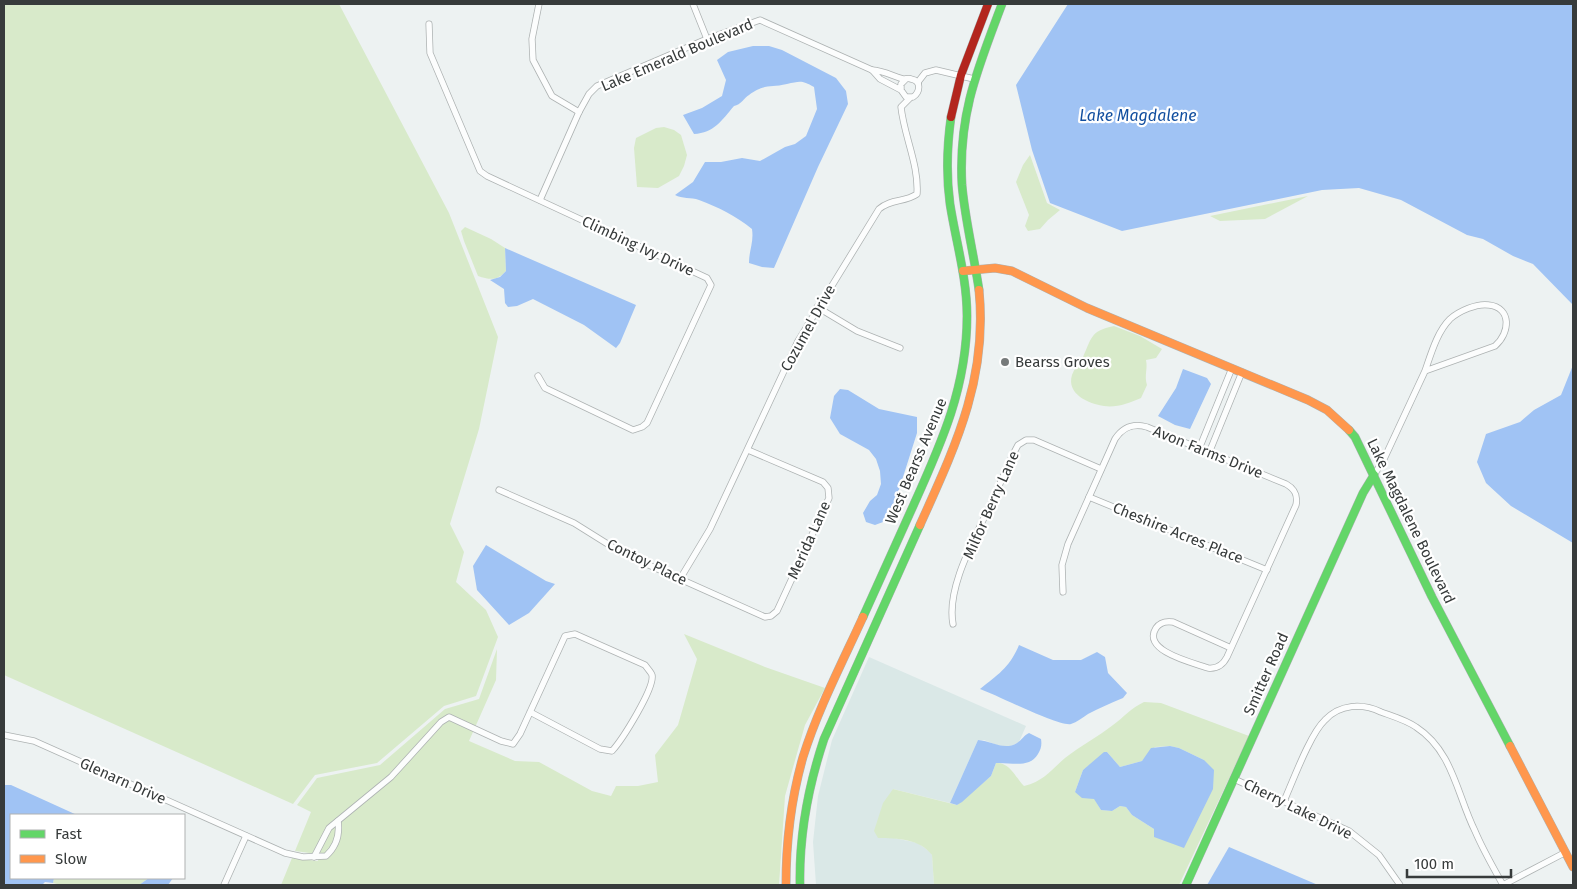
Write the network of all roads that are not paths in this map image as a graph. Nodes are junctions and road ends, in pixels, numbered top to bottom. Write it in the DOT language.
graph roads {
  1 [pos="539,4"];
  2 [pos="693,4"];
  3 [pos="988,4"];
  4 [pos="1002,4"];
  5 [pos="429,24"];
  6 [pos="707,39"];
  7 [pos="872,70"];
  8 [pos="960,76"];
  9 [pos="974,78"];
  10 [pos="906,79"];
  11 [pos="918,82"];
  12 [pos="901,90"];
  13 [pos="910,98"];
  14 [pos="579,112"];
  15 [pos="540,200"];
  16 [pos="976,269"];
  17 [pos="963,271"];
  18 [pos="818,307"];
  19 [pos="900,348"];
  20 [pos="1232,368"];
  21 [pos="1425,371"];
  22 [pos="1242,372"];
  23 [pos="538,376"];
  24 [pos="1212,416"];
  25 [pos="1222,420"];
  26 [pos="1199,449"];
  27 [pos="748,450"];
  28 [pos="1209,453"];
  29 [pos="1101,469"];
  30 [pos="1374,475"];
  31 [pos="499,490"];
  32 [pos="1089,497"];
  33 [pos="1267,570"];
  34 [pos="680,579"];
  35 [pos="1063,592"];
  36 [pos="771,616"];
  37 [pos="952,624"];
  38 [pos="1231,648"];
  39 [pos="530,712"];
  40 [pos="4,735"];
  41 [pos="1234,779"];
  42 [pos="1284,801"];
  43 [pos="338,821"];
  44 [pos="246,836"];
  45 [pos="1566,852"];
  46 [pos="314,857"];
  47 [pos="1573,867"];
  48 [pos="224,885"];
  49 [pos="786,885"];
  50 [pos="800,885"];
  51 [pos="1186,885"];
  52 [pos="1400,885"];
  53 [pos="1503,885"];
  1 -- 14 [label="street"];
  2 -- 6 [label="street"];
  3 -- 8 [label="main road, West Bearss Avenue"];
  4 -- 9 [label="main road, West Bearss Avenue"];
  5 -- 15 [label="street, Climbing Ivy Drive"];
  6 -- 7 [label="street, Lake Emerald Boulevard"];
  6 -- 14 [label="street, Lake Emerald Boulevard"];
  7 -- 10 [label="street, Lake Emerald Boulevard"];
  7 -- 12 [label="street, Lake Emerald Boulevard"];
  8 -- 9 [label="street"];
  8 -- 11 [label="street"];
  8 -- 17 [label="main road, West Bearss Avenue"];
  9 -- 16 [label="main road, West Bearss Avenue"];
  10 -- 11 [label="street"];
  10 -- 12 [label="street"];
  11 -- 13 [label="street"];
  12 -- 13 [label="street"];
  13 -- 18 [label="street, Cozumel Drive"];
  14 -- 15 [label="street, Lake Emerald Boulevard"];
  15 -- 23 [label="street, Climbing Ivy Drive"];
  16 -- 17 [label="main road, Lake Magdalene Boulevard"];
  16 -- 20 [label="main road, Lake Magdalene Boulevard"];
  16 -- 50 [label="main road, West Bearss Avenue"];
  17 -- 49 [label="main road, West Bearss Avenue"];
  18 -- 19 [label="street"];
  18 -- 27 [label="street, Cozumel Drive"];
  20 -- 22 [label="main road, Lake Magdalene Boulevard"];
  20 -- 24 [label="street"];
  21 -- 21 [label="street"];
  21 -- 30 [label="street"];
  22 -- 25 [label="street"];
  22 -- 30 [label="main road, Lake Magdalene Boulevard"];
  24 -- 25 [label="street"];
  24 -- 26 [label="street"];
  25 -- 28 [label="street"];
  26 -- 28 [label="street, Avon Farms Drive"];
  26 -- 29 [label="street, Avon Farms Drive"];
  27 -- 34 [label="street, Cozumel Drive"];
  27 -- 36 [label="street, Merida Lane"];
  28 -- 33 [label="street, Avon Farms Drive"];
  29 -- 32 [label="street, Avon Farms Drive"];
  29 -- 37 [label="street, Milfor Berry Lane"];
  30 -- 41 [label="main road, Smitter Road"];
  30 -- 45 [label="main road, Lake Magdalene Boulevard"];
  31 -- 34 [label="street, Contoy Place"];
  32 -- 33 [label="street, Cheshire Acres Place"];
  32 -- 35 [label="street, Avon Farms Drive"];
  33 -- 38 [label="street, Avon Farms Drive"];
  34 -- 36 [label="street, Contoy Place"];
  38 -- 38 [label="street, Avon Farms Drive"];
  39 -- 39 [label="street"];
  39 -- 43 [label="street"];
  40 -- 44 [label="street, Glenarn Drive"];
  41 -- 42 [label="street, Cherry Lake Drive"];
  41 -- 51 [label="main road, Smitter Road"];
  42 -- 52 [label="street, Cherry Lake Drive"];
  42 -- 53 [label="street"];
  43 -- 46 [label="street"];
  43 -- 46 [label="street"];
  44 -- 46 [label="street, Glenarn Drive"];
  44 -- 48 [label="street"];
  45 -- 47 [label="main road, Lake Magdalene Boulevard"];
  45 -- 53 [label="street"];
}
